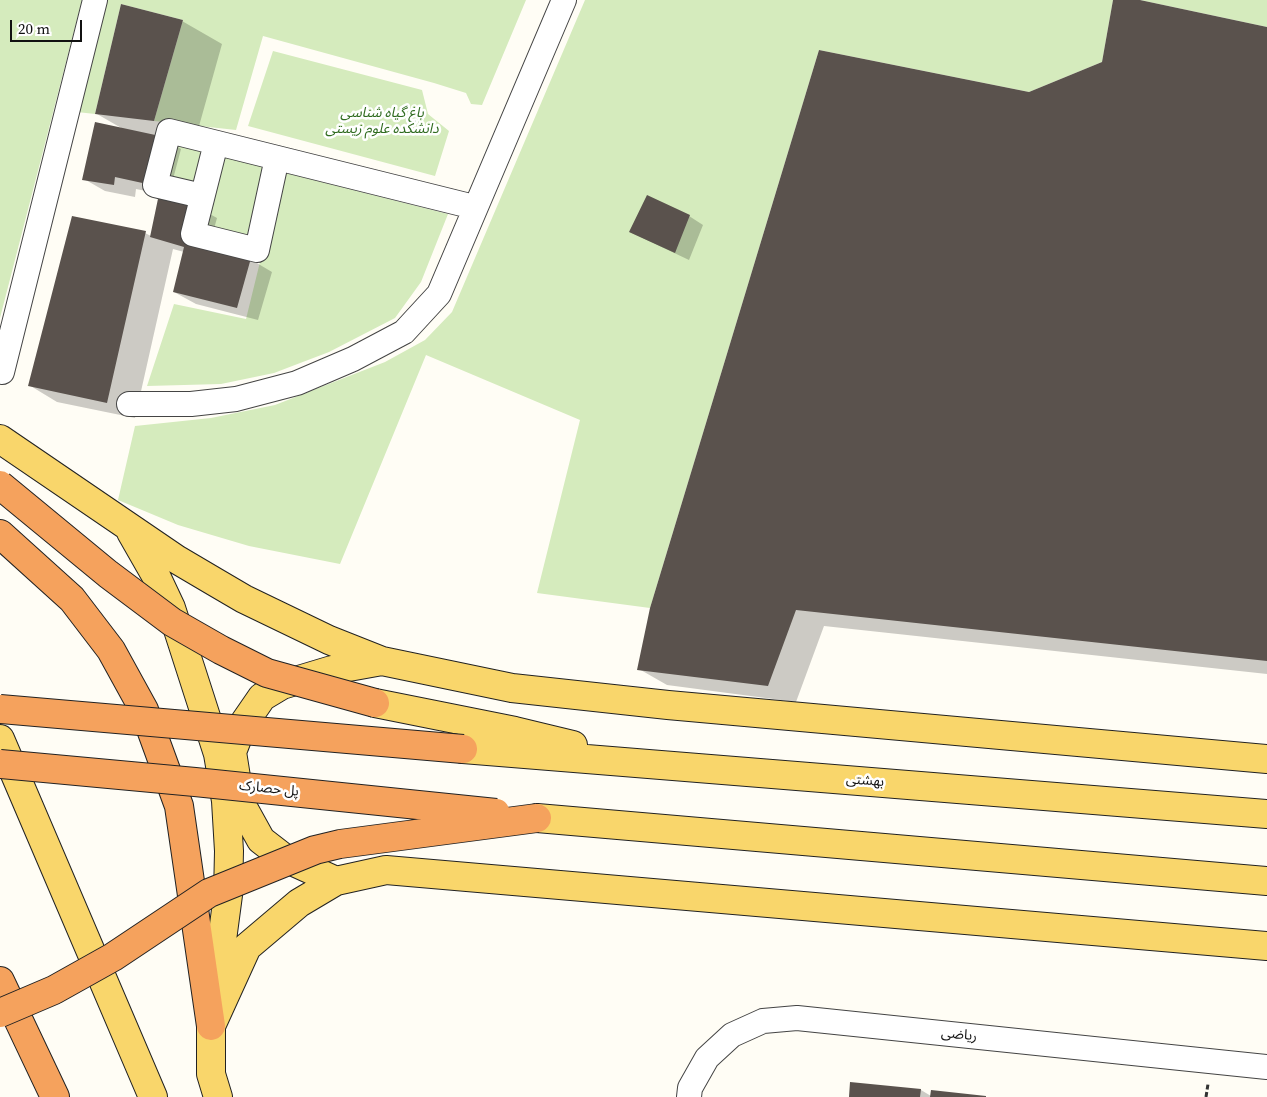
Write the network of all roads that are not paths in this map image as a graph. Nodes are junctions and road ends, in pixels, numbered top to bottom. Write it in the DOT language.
graph roads {
  1 [pos="95,0"];
  2 [pos="564,0"];
  3 [pos="216,143"];
  4 [pos="277,158"];
  5 [pos="202,196"];
  6 [pos="474,207"];
  7 [pos="2,372"];
  8 [pos="129,404"];
  9 [pos="0,439"];
  10 [pos="0,485"];
  11 [pos="128,526"];
  12 [pos="0,534"];
  13 [pos="382,661"];
  14 [pos="375,703"];
  15 [pos="0,708"];
  16 [pos="0,739"];
  17 [pos="463,749"];
  18 [pos="1267,759"];
  19 [pos="0,764"];
  20 [pos="655,764"];
  21 [pos="1267,814"];
  22 [pos="537,818"];
  23 [pos="336,881"];
  24 [pos="1267,882"];
  25 [pos="1267,946"];
  26 [pos="0,981"];
  27 [pos="0,1013"];
  28 [pos="211,1026"];
  29 [pos="1267,1067"];
  30 [pos="55,1097"];
  31 [pos="153,1097"];
  32 [pos="218,1097"];
  33 [pos="689,1097"];
  1 -- 7 [label="street"];
  2 -- 6 [label="street"];
  3 -- 4 [label="street"];
  3 -- 5 [label="street"];
  3 -- 5 [label="street"];
  4 -- 5 [label="street"];
  4 -- 6 [label="street"];
  6 -- 8 [label="street"];
  9 -- 11 [label="main road"];
  10 -- 14 [label="highway, bridge"];
  11 -- 13 [label="main road"];
  11 -- 28 [label="main road"];
  12 -- 28 [label="highway"];
  13 -- 18 [label="main road"];
  13 -- 23 [label="main road"];
  14 -- 20 [label="main road"];
  15 -- 17 [label="highway, bridge"];
  16 -- 31 [label="main road"];
  17 -- 20 [label="main road, بهشتى"];
  19 -- 22 [label="highway, پل حصارک, bridge"];
  20 -- 21 [label="main road, بهشتى"];
  22 -- 24 [label="main road"];
  22 -- 27 [label="highway, bridge"];
  23 -- 25 [label="main road"];
  23 -- 28 [label="main road"];
  26 -- 30 [label="highway"];
  28 -- 32 [label="main road"];
  29 -- 33 [label="street, ریاضی"];
}
